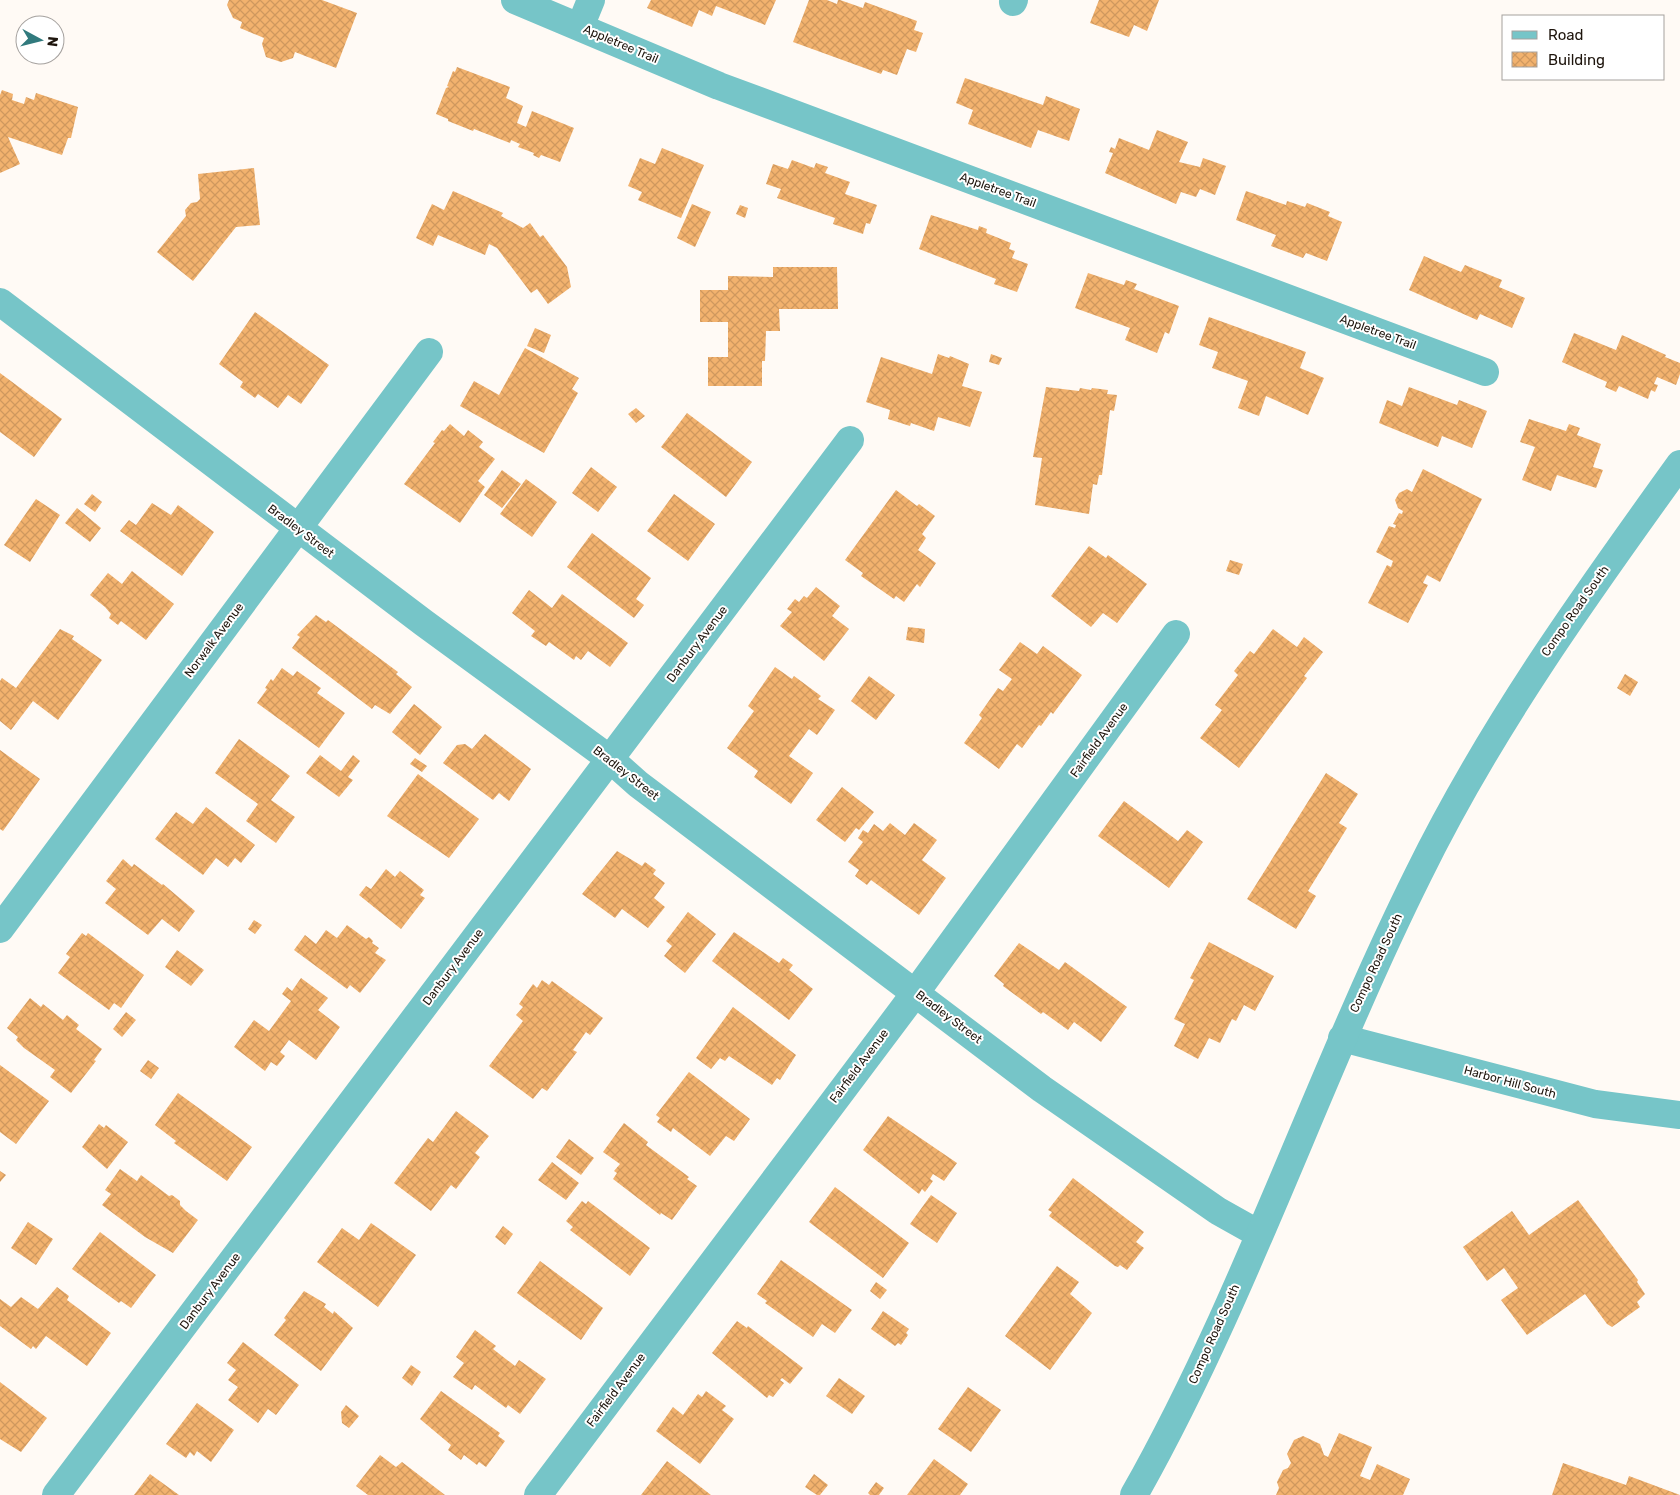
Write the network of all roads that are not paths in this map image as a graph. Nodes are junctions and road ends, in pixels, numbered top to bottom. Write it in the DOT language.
graph roads {
  1 [pos="515,0"];
  2 [pos="591,0"];
  3 [pos="580,27"];
  4 [pos="0,302"];
  5 [pos="429,352"];
  6 [pos="1485,372"];
  7 [pos="850,440"];
  8 [pos="1680,464"];
  9 [pos="298,528"];
  10 [pos="1176,634"];
  11 [pos="610,759"];
  12 [pos="0,929"];
  13 [pos="916,992"];
  14 [pos="1342,1038"];
  15 [pos="1680,1115"];
  16 [pos="1259,1234"];
  17 [pos="56,1495"];
  18 [pos="538,1495"];
  19 [pos="1134,1495"];
  1 -- 3 [label="street, Appletree Trail"];
  2 -- 3 [label="street"];
  3 -- 6 [label="street, Appletree Trail"];
  4 -- 9 [label="street, Bradley Street"];
  5 -- 9 [label="street, Norwalk Avenue"];
  7 -- 11 [label="street, Danbury Avenue"];
  8 -- 14 [label="street, Compo Road South"];
  9 -- 11 [label="street, Bradley Street"];
  9 -- 12 [label="street, Norwalk Avenue"];
  10 -- 13 [label="street, Fairfield Avenue"];
  11 -- 13 [label="street, Bradley Street"];
  11 -- 17 [label="street, Danbury Avenue"];
  13 -- 16 [label="street, Bradley Street"];
  13 -- 18 [label="street, Fairfield Avenue"];
  14 -- 15 [label="street, Harbor Hill South"];
  14 -- 16 [label="street, Compo Road South"];
  16 -- 19 [label="street, Compo Road South"];
}
